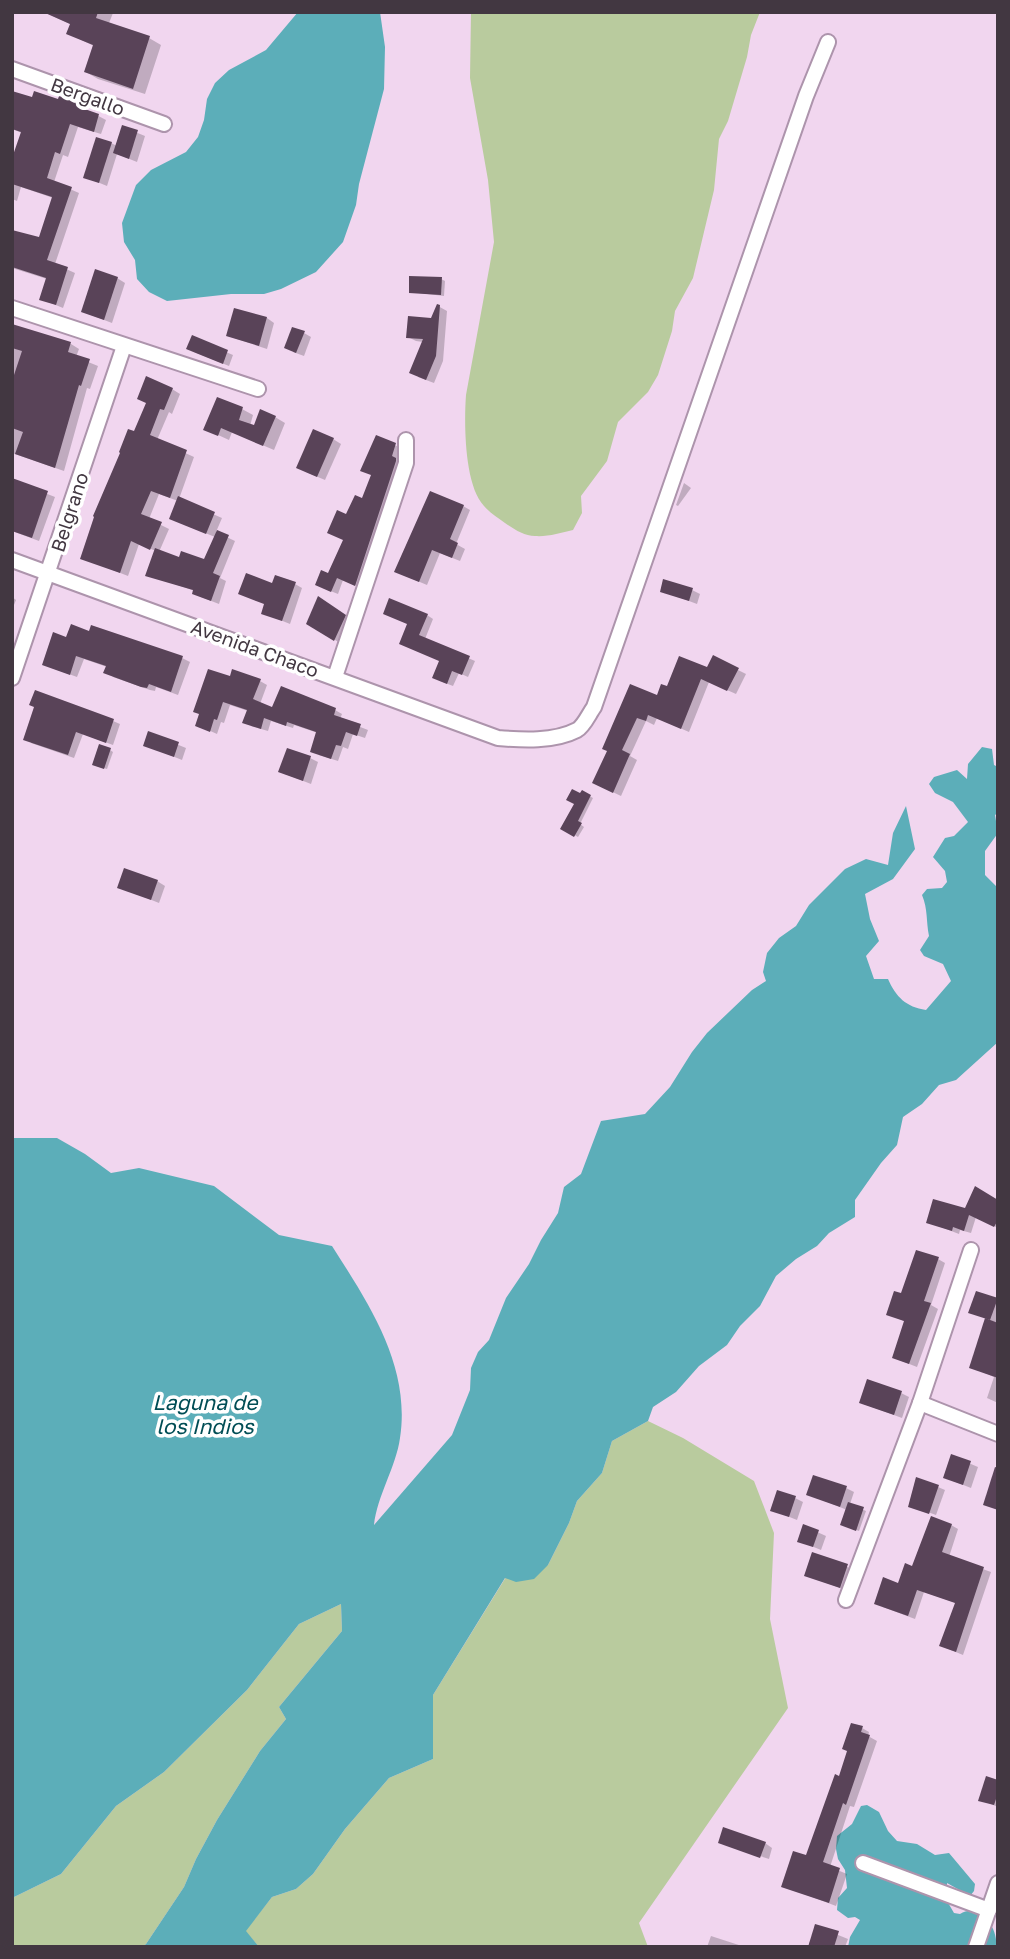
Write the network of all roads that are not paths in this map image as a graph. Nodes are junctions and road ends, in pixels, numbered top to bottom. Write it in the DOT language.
graph roads {
  1 [pos="828,42"];
  2 [pos="12,68"];
  3 [pos="164,124"];
  4 [pos="12,308"];
  5 [pos="124,346"];
  6 [pos="258,389"];
  7 [pos="407,440"];
  8 [pos="12,561"];
  9 [pos="48,573"];
  10 [pos="335,677"];
  11 [pos="12,678"];
  12 [pos="971,1251"];
  13 [pos="920,1403"];
  14 [pos="998,1434"];
  15 [pos="846,1600"];
  16 [pos="863,1863"];
  17 [pos="998,1883"];
  18 [pos="989,1910"];
  19 [pos="976,1947"];
  1 -- 10 [label="street, Avenida Chaco"];
  2 -- 3 [label="street, Bergallo"];
  4 -- 5 [label="street"];
  5 -- 6 [label="street"];
  5 -- 9 [label="street, Belgrano"];
  7 -- 10 [label="street"];
  8 -- 9 [label="street, Avenida Chaco"];
  9 -- 10 [label="street, Avenida Chaco"];
  9 -- 11 [label="street, Belgrano"];
  12 -- 13 [label="street"];
  13 -- 14 [label="street"];
  13 -- 15 [label="street"];
  16 -- 18 [label="street"];
  17 -- 18 [label="street"];
  18 -- 19 [label="street"];
}
